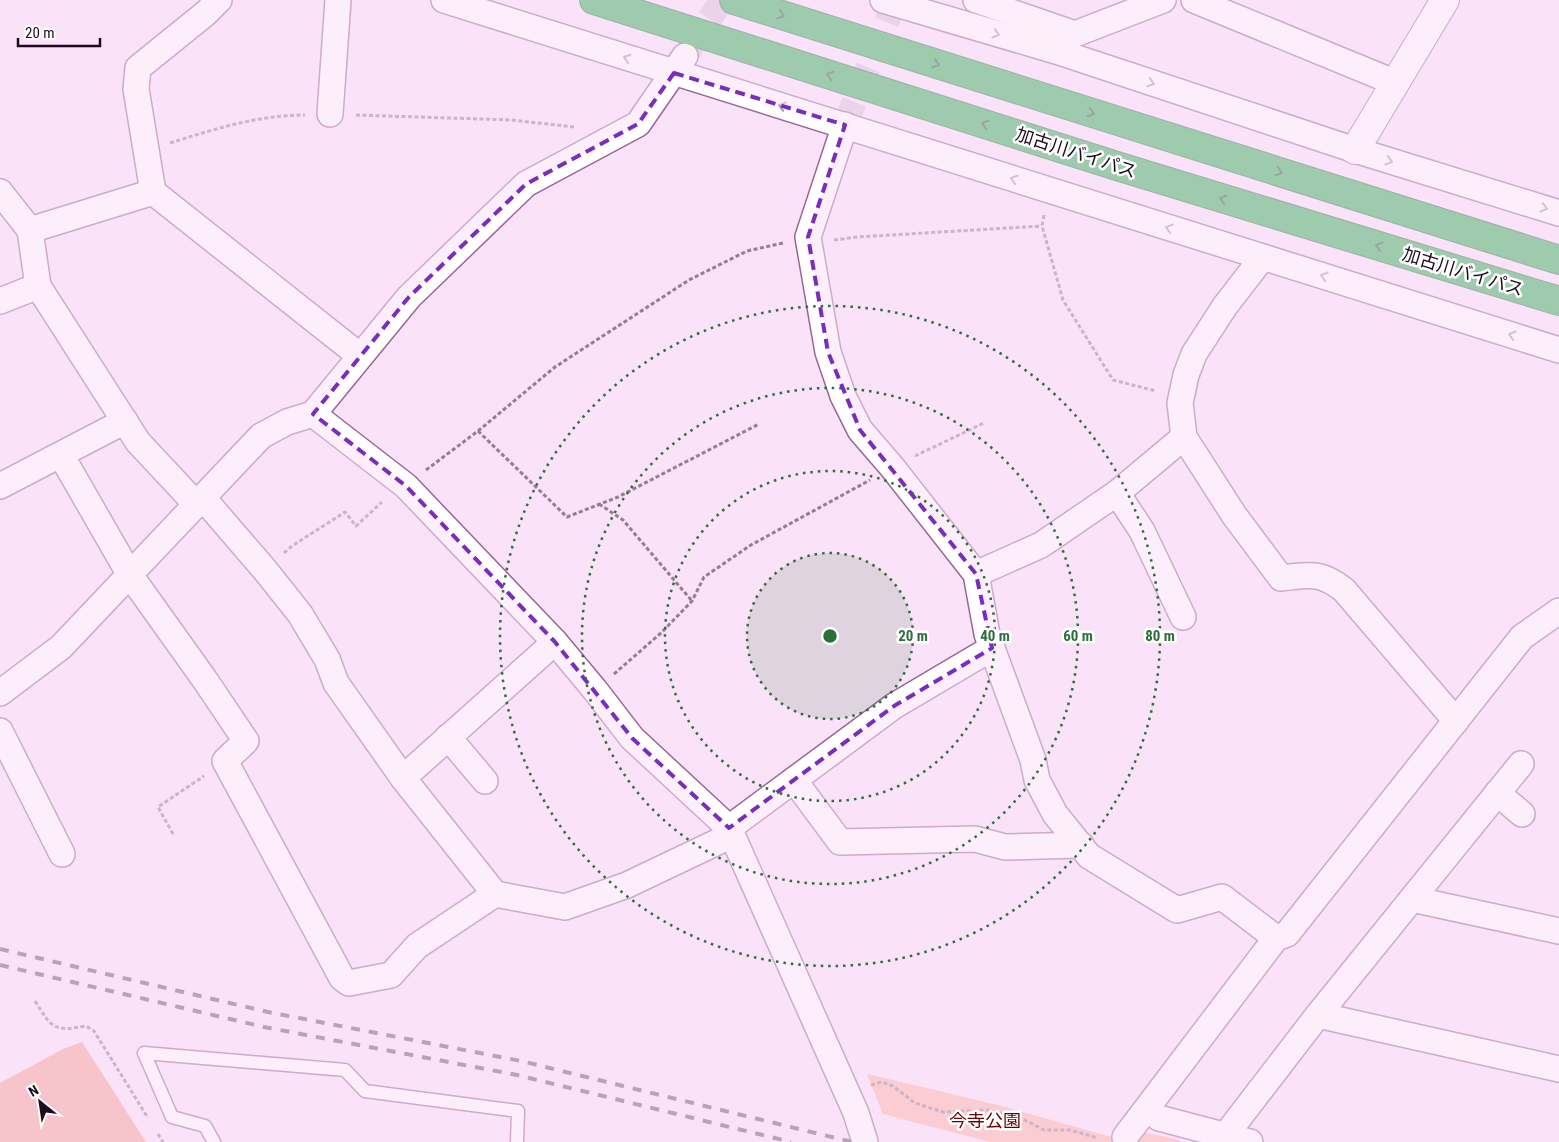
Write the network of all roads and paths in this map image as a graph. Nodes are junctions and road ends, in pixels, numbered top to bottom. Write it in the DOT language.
graph roads {
  1 [pos="219,0"];
  2 [pos="338,0"];
  3 [pos="444,0"];
  4 [pos="594,0"];
  5 [pos="734,0"];
  6 [pos="883,0"];
  7 [pos="976,0"];
  8 [pos="1163,0"];
  9 [pos="1194,0"];
  10 [pos="1445,0"];
  11 [pos="922,5"];
  12 [pos="679,64"];
  13 [pos="1396,83"];
  14 [pos="330,114"];
  15 [pos="845,125"];
  16 [pos="613,138"];
  17 [pos="1355,150"];
  18 [pos="147,151"];
  19 [pos="1326,187"];
  20 [pos="0,192"];
  21 [pos="153,192"];
  22 [pos="1045,210"];
  23 [pos="1559,213"];
  24 [pos="1042,226"];
  25 [pos="30,230"];
  26 [pos="808,240"];
  27 [pos="1559,243"];
  28 [pos="1263,257"];
  29 [pos="1559,260"];
  30 [pos="38,286"];
  31 [pos="0,301"];
  32 [pos="1559,302"];
  33 [pos="1559,350"];
  34 [pos="360,356"];
  35 [pos="1180,402"];
  36 [pos="313,414"];
  37 [pos="125,421"];
  38 [pos="984,423"];
  39 [pos="759,424"];
  40 [pos="478,431"];
  41 [pos="1184,437"];
  42 [pos="61,454"];
  43 [pos="892,467"];
  44 [pos="404,484"];
  45 [pos="0,486"];
  46 [pos="1117,494"];
  47 [pos="200,501"];
  48 [pos="598,504"];
  49 [pos="265,570"];
  50 [pos="976,574"];
  51 [pos="130,575"];
  52 [pos="692,601"];
  53 [pos="1559,612"];
  54 [pos="1183,617"];
  55 [pos="554,642"];
  56 [pos="992,648"];
  57 [pos="595,690"];
  58 [pos="0,693"];
  59 [pos="1456,720"];
  60 [pos="0,731"];
  61 [pos="448,738"];
  62 [pos="225,761"];
  63 [pos="1521,764"];
  64 [pos="403,778"];
  65 [pos="794,780"];
  66 [pos="485,781"];
  67 [pos="1497,793"];
  68 [pos="1522,814"];
  69 [pos="730,831"];
  70 [pos="173,834"];
  71 [pos="1080,845"];
  72 [pos="62,854"];
  73 [pos="495,894"];
  74 [pos="1412,899"];
  75 [pos="1559,931"];
  76 [pos="1276,938"];
  77 [pos="35,1001"];
  78 [pos="1318,1015"];
  79 [pos="1559,1069"];
  80 [pos="866,1088"];
  81 [pos="148,1118"];
  82 [pos="153,1126"];
  83 [pos="1136,1129"];
  84 [pos="1226,1136"];
  85 [pos="163,1142"];
  86 [pos="214,1142"];
  87 [pos="517,1142"];
  88 [pos="865,1142"];
  89 [pos="1250,1142"];
  1 -- 18 [label="street"];
  2 -- 14 [label="street"];
  12 -- 3 [label="street, one-way"];
  32 -- 4 [label="highway, 加古川バイパス, one-way"];
  5 -- 19 [label="highway, one-way"];
  6 -- 11 [label="street"];
  7 -- 8 [label="street"];
  9 -- 13 [label="street"];
  10 -- 13 [label="street"];
  11 -- 17 [label="street, one-way"];
  15 -- 12 [label="street, one-way"];
  12 -- 16 [label="street"];
  13 -- 17 [label="street"];
  14 -- 16 [label="path"];
  14 -- 18 [label="path"];
  15 -- 26 [label="street"];
  28 -- 15 [label="street, one-way"];
  16 -- 34 [label="street"];
  17 -- 23 [label="street, one-way"];
  18 -- 21 [label="street"];
  19 -- 27 [label="highway"];
  19 -- 29 [label="highway"];
  20 -- 25 [label="street"];
  21 -- 25 [label="street"];
  21 -- 34 [label="street"];
  22 -- 24 [label="path"];
  24 -- 26 [label="path"];
  24 -- 35 [label="path"];
  25 -- 30 [label="street"];
  26 -- 40 [label="path"];
  26 -- 43 [label="street"];
  33 -- 28 [label="street, one-way"];
  28 -- 35 [label="street"];
  30 -- 31 [label="street"];
  30 -- 37 [label="street"];
  34 -- 36 [label="street"];
  35 -- 41 [label="street"];
  36 -- 44 [label="street"];
  36 -- 47 [label="street"];
  37 -- 42 [label="street"];
  37 -- 47 [label="street"];
  38 -- 43 [label="path"];
  39 -- 48 [label="path"];
  40 -- 44 [label="path"];
  40 -- 48 [label="path"];
  41 -- 46 [label="street"];
  41 -- 59 [label="street"];
  42 -- 45 [label="street"];
  42 -- 51 [label="street"];
  43 -- 50 [label="street"];
  43 -- 52 [label="path"];
  44 -- 49 [label="path"];
  44 -- 55 [label="street"];
  46 -- 50 [label="street"];
  46 -- 54 [label="street"];
  47 -- 49 [label="street"];
  47 -- 51 [label="street"];
  48 -- 52 [label="path"];
  49 -- 64 [label="street"];
  50 -- 56 [label="street"];
  51 -- 58 [label="street"];
  51 -- 62 [label="street"];
  52 -- 57 [label="path"];
  53 -- 59 [label="street"];
  55 -- 57 [label="street"];
  55 -- 61 [label="street"];
  56 -- 65 [label="street"];
  56 -- 71 [label="street"];
  57 -- 69 [label="street"];
  59 -- 76 [label="street"];
  60 -- 72 [label="street"];
  61 -- 64 [label="street"];
  61 -- 66 [label="street"];
  62 -- 70 [label="path"];
  62 -- 73 [label="street"];
  63 -- 67 [label="street"];
  64 -- 73 [label="street"];
  65 -- 69 [label="street"];
  65 -- 71 [label="street"];
  67 -- 68 [label="street"];
  67 -- 74 [label="street"];
  69 -- 73 [label="street"];
  69 -- 88 [label="street"];
  71 -- 76 [label="street"];
  74 -- 75 [label="street"];
  74 -- 78 [label="street"];
  76 -- 83 [label="street"];
  77 -- 81 [label="path"];
  78 -- 79 [label="street"];
  78 -- 84 [label="street"];
  80 -- 83 [label="path"];
  82 -- 85 [label="path"];
  83 -- 84 [label="street"];
  84 -- 89 [label="street"];
  86 -- 87 [label="lane"];
}
